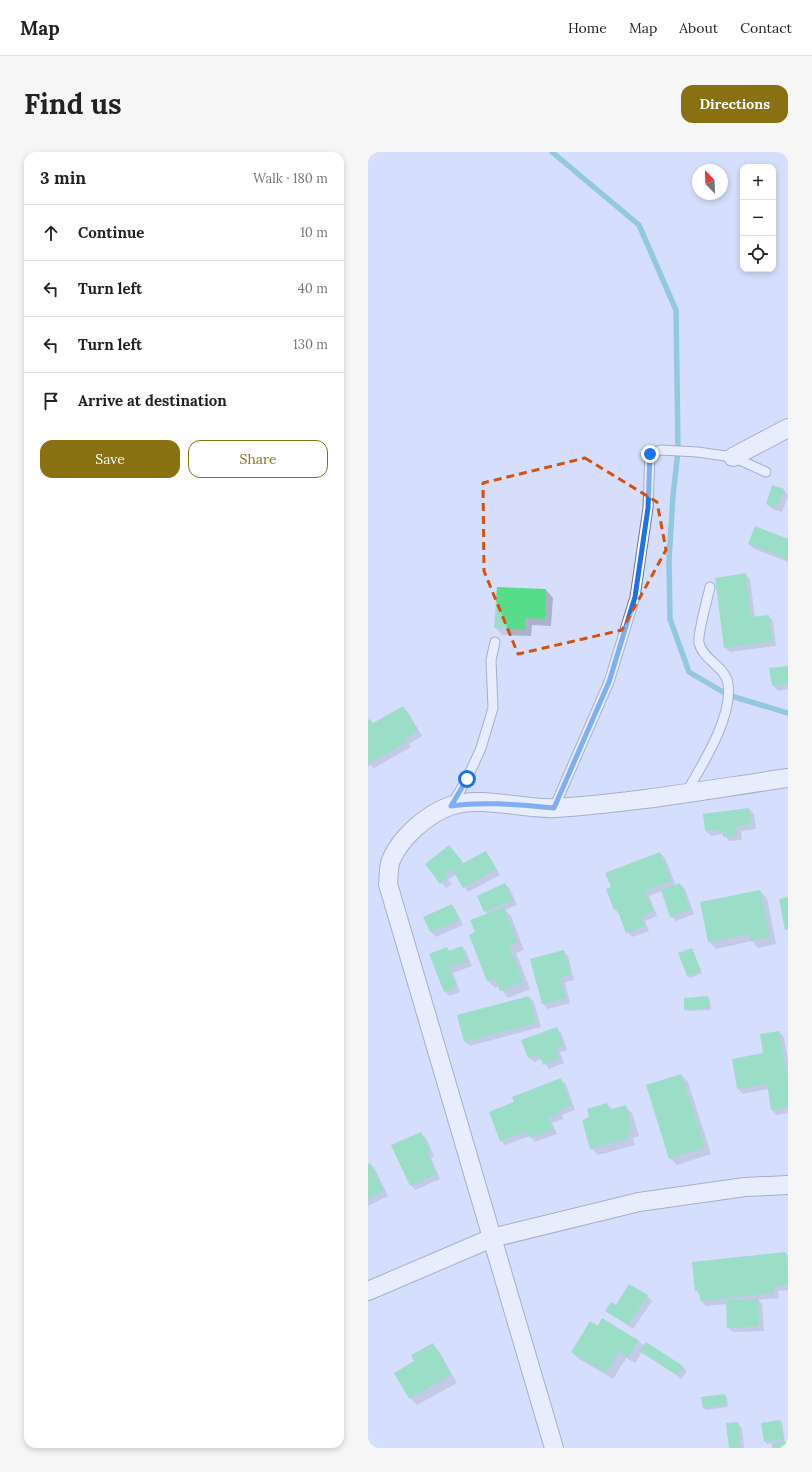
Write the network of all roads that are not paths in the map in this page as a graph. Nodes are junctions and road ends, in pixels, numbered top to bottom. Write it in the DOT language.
graph roads {
  1 [pos="788,428"];
  2 [pos="733,457"];
  3 [pos="766,472"];
  4 [pos="710,587"];
  5 [pos="495,642"];
  6 [pos="788,778"];
  7 [pos="686,793"];
  8 [pos="451,806"];
  9 [pos="554,808"];
  10 [pos="788,1185"];
  11 [pos="492,1238"];
  12 [pos="368,1291"];
  13 [pos="554,1448"];
  1 -- 2 [label="street"];
  2 -- 3 [label="lane"];
  2 -- 9 [label="lane"];
  4 -- 7 [label="lane"];
  5 -- 8 [label="lane"];
  6 -- 7 [label="street"];
  7 -- 9 [label="street"];
  8 -- 9 [label="street"];
  8 -- 11 [label="street"];
  10 -- 11 [label="street"];
  11 -- 12 [label="street"];
  11 -- 13 [label="street"];
}
